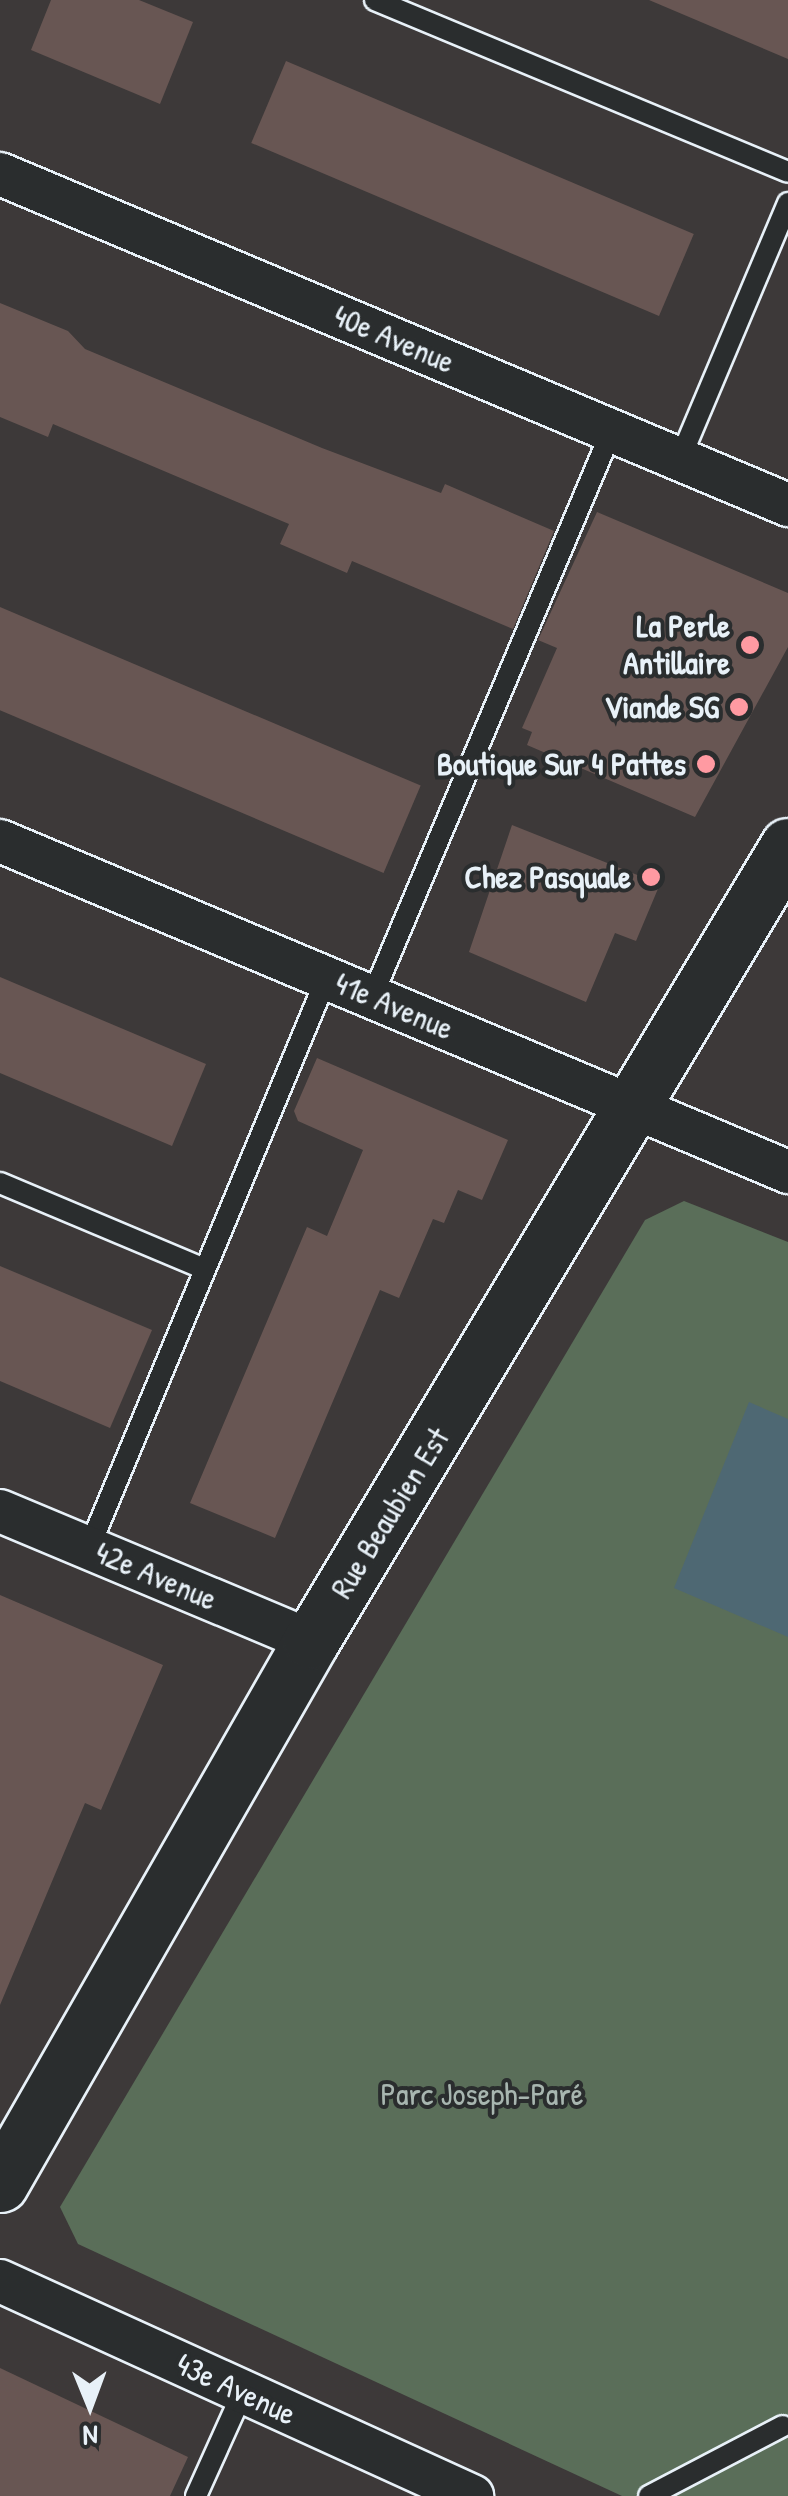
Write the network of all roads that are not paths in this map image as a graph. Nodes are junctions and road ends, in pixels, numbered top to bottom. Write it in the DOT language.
graph roads {
  1 [pos="374,0"];
  2 [pos="788,172"];
  3 [pos="0,174"];
  4 [pos="788,203"];
  5 [pos="612,430"];
  6 [pos="680,459"];
  7 [pos="788,506"];
  8 [pos="0,841"];
  9 [pos="788,846"];
  10 [pos="327,978"];
  11 [pos="372,997"];
  12 [pos="638,1108"];
  13 [pos="788,1172"];
  14 [pos="0,1182"];
  15 [pos="205,1269"];
  16 [pos="0,1511"];
  17 [pos="89,1548"];
  18 [pos="311,1641"];
  19 [pos="0,2184"];
  20 [pos="0,2281"];
  21 [pos="244,2392"];
  22 [pos="786,2423"];
  23 [pos="196,2496"];
  24 [pos="472,2496"];
  25 [pos="649,2496"];
  1 -- 2 [label="lane"];
  3 -- 5 [label="street, 40e Avenue"];
  4 -- 6 [label="lane"];
  5 -- 6 [label="street, 40e Avenue"];
  5 -- 11 [label="lane"];
  6 -- 7 [label="street, 40e Avenue"];
  8 -- 10 [label="street, 41e Avenue"];
  9 -- 12 [label="street, Rue Beaubien Est"];
  10 -- 11 [label="street, 41e Avenue"];
  10 -- 15 [label="lane"];
  11 -- 12 [label="street, 41e Avenue"];
  12 -- 13 [label="street, 41e Avenue"];
  12 -- 18 [label="street, Rue Beaubien Est"];
  14 -- 15 [label="lane"];
  15 -- 17 [label="lane"];
  16 -- 17 [label="street, 42e Avenue"];
  17 -- 18 [label="street, 42e Avenue"];
  18 -- 19 [label="street, Rue Beaubien Est"];
  20 -- 21 [label="street, 43e Avenue"];
  21 -- 23 [label="lane"];
  21 -- 24 [label="street, 43e Avenue"];
  22 -- 25 [label="lane"];
}
